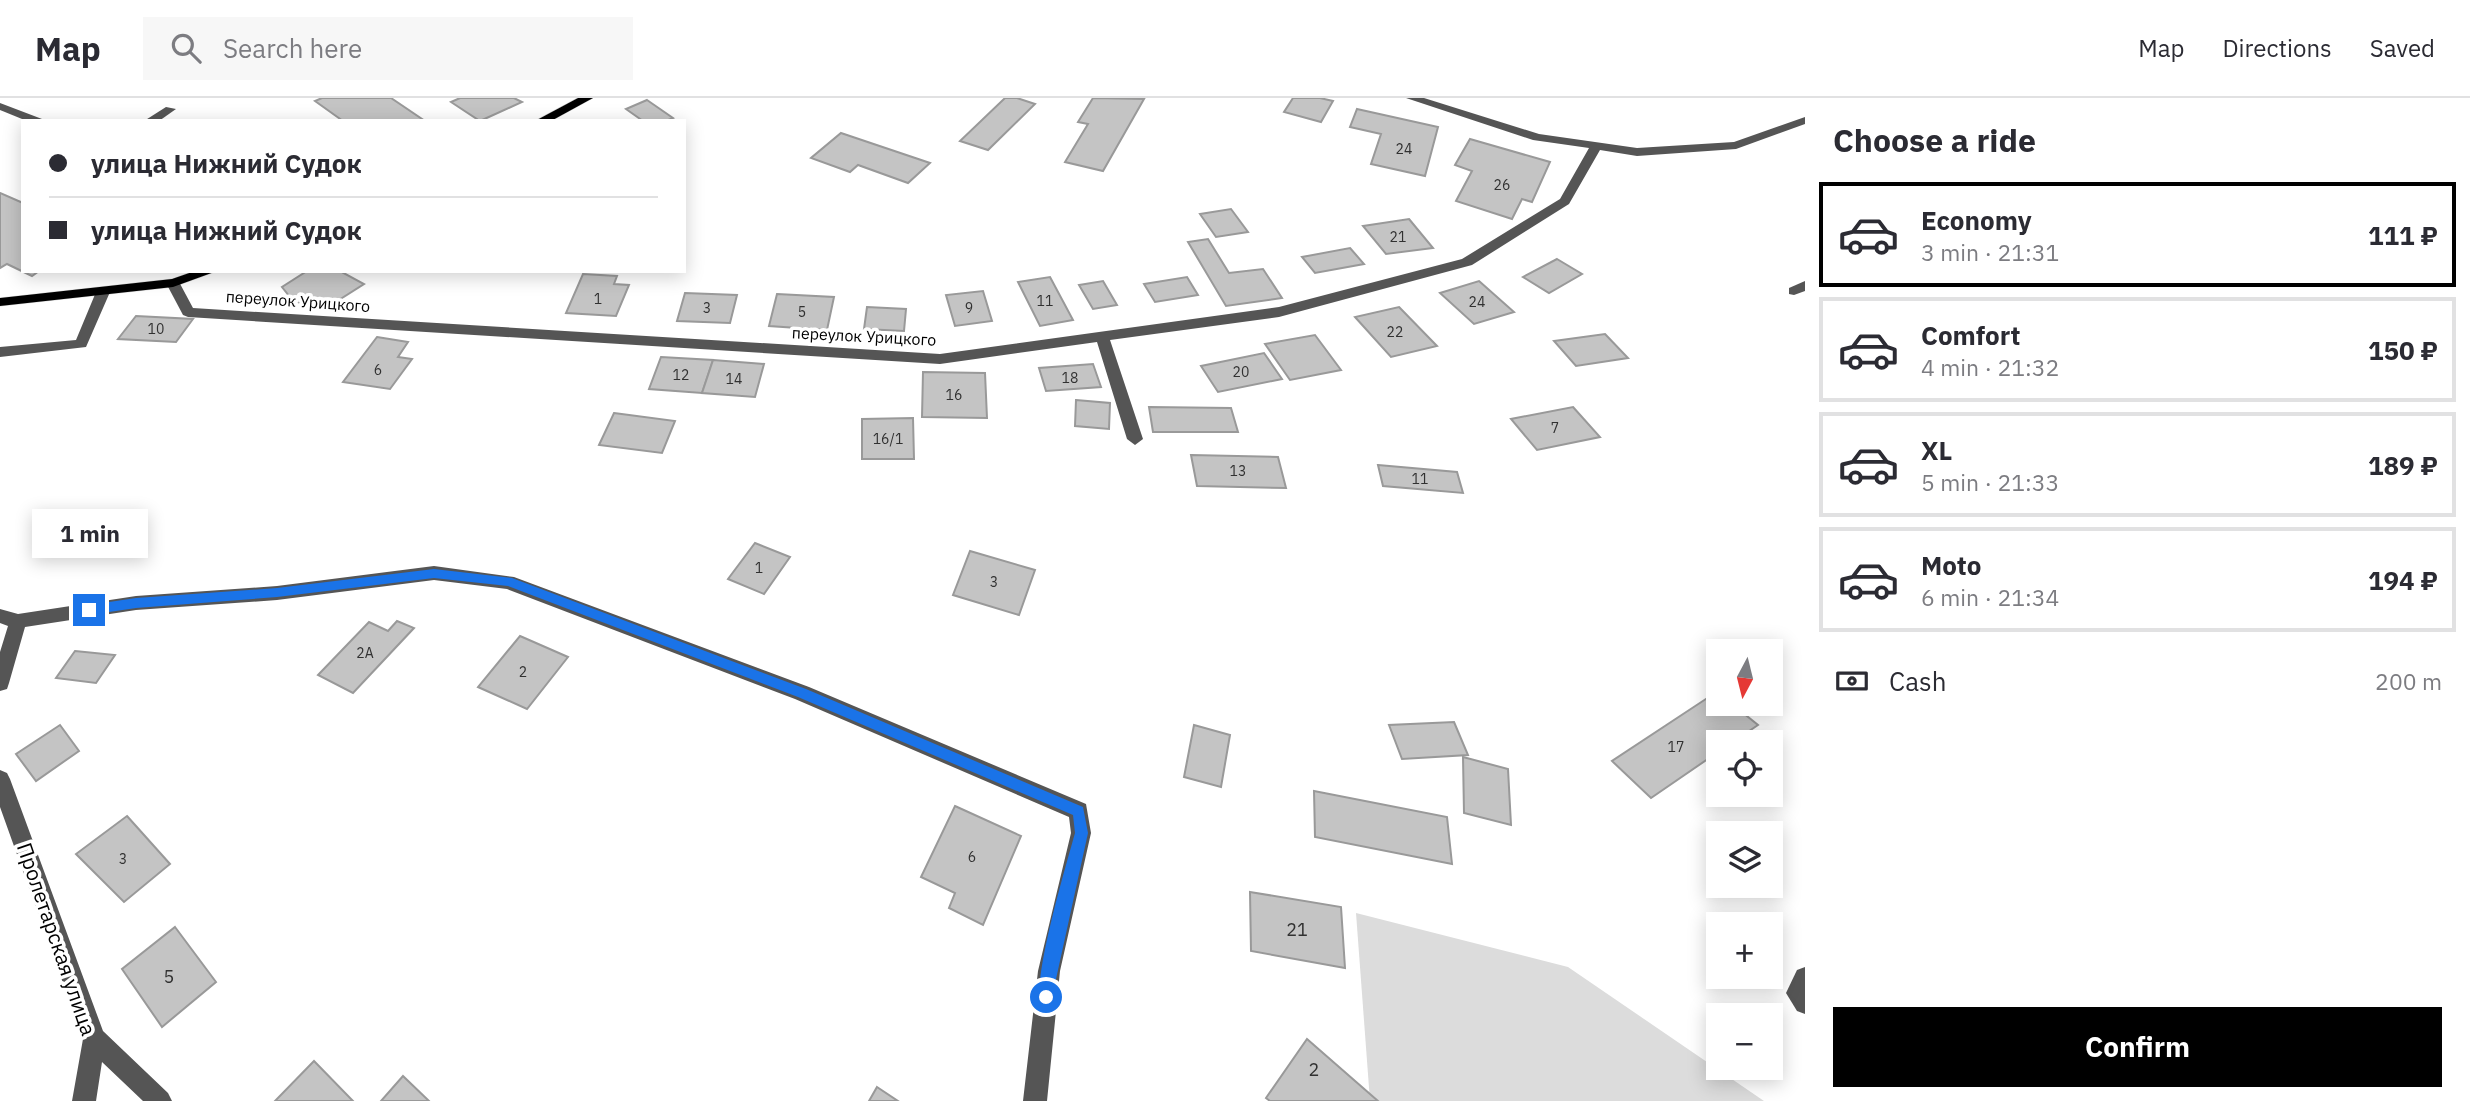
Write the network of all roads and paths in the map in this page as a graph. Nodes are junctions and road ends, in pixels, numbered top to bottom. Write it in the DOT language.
graph roads {
  1 [pos="587,98"];
  2 [pos="1412,98"];
  3 [pos="0,106"];
  4 [pos="170,109"];
  5 [pos="33,119"];
  6 [pos="153,119"];
  7 [pos="545,119"];
  8 [pos="1805,120"];
  9 [pos="1596,146"];
  10 [pos="204,273"];
  11 [pos="173,283"];
  12 [pos="103,292"];
  13 [pos="0,302"];
  14 [pos="1102,336"];
  15 [pos="0,352"];
  16 [pos="1135,439"];
  17 [pos="9,619"];
  18 [pos="0,683"];
  19 [pos="0,779"];
  20 [pos="1805,978"];
  21 [pos="1805,1003"];
  22 [pos="94,1039"];
  23 [pos="84,1101"];
  24 [pos="160,1101"];
  25 [pos="1035,1101"];
  1 -- 7 [label="main road"];
  2 -- 9 [label="street"];
  3 -- 5 [label="street"];
  4 -- 6 [label="street"];
  8 -- 9 [label="street"];
  9 -- 14 [label="street, переулок Урицкого"];
  10 -- 11 [label="main road"];
  11 -- 12 [label="main road"];
  11 -- 14 [label="street, переулок Урицкого"];
  12 -- 13 [label="main road"];
  12 -- 15 [label="street"];
  14 -- 16 [label="street"];
  17 -- 18 [label="street"];
  17 -- 25 [label="street"];
  19 -- 22 [label="street, Пролетарская улица"];
  20 -- 21 [label="street"];
  22 -- 23 [label="street, Пролетарская улица"];
  22 -- 24 [label="street"];
}
